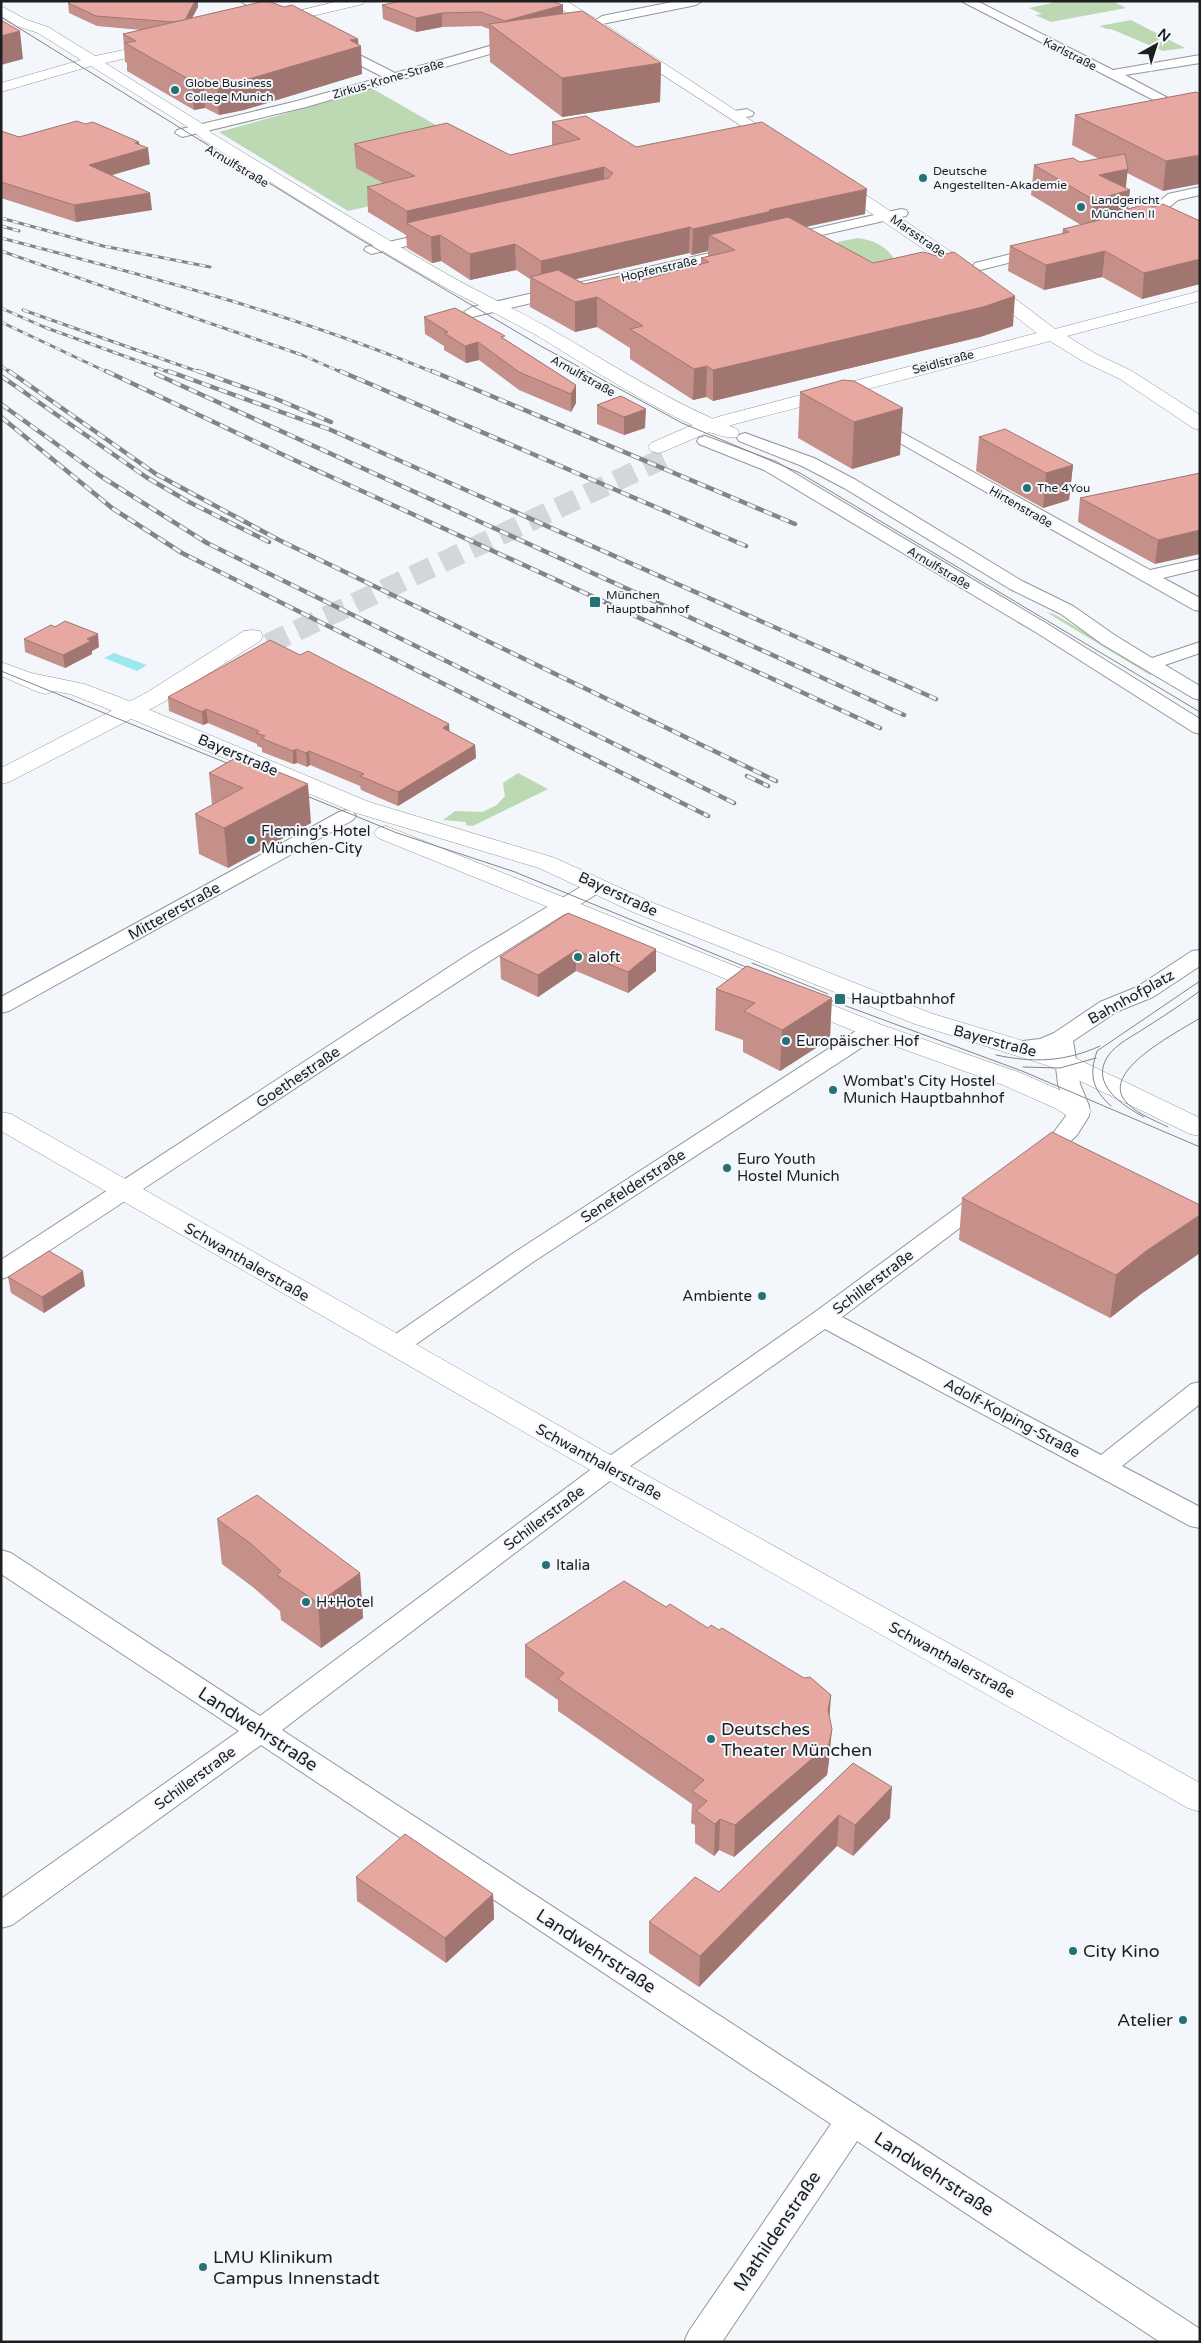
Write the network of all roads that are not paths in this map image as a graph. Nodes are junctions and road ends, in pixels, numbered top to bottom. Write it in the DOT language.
graph roads {
  1 [pos="246,1"];
  2 [pos="358,1"];
  3 [pos="556,1"];
  4 [pos="575,1"];
  5 [pos="696,1"];
  6 [pos="967,1"];
  7 [pos="1,10"];
  8 [pos="280,19"];
  9 [pos="598,22"];
  10 [pos="1,24"];
  11 [pos="254,26"];
  12 [pos="574,27"];
  13 [pos="301,30"];
  14 [pos="18,36"];
  15 [pos="530,39"];
  16 [pos="177,43"];
  17 [pos="327,43"];
  18 [pos="51,57"];
  19 [pos="1200,59"];
  20 [pos="95,61"];
  21 [pos="72,68"];
  22 [pos="1110,74"];
  23 [pos="86,76"];
  24 [pos="395,78"];
  25 [pos="1,88"];
  26 [pos="1180,108"];
  27 [pos="144,111"];
  28 [pos="200,130"];
  29 [pos="182,133"];
  30 [pos="792,147"];
  31 [pos="827,171"];
  32 [pos="1200,191"];
  33 [pos="895,214"];
  34 [pos="1121,229"];
  35 [pos="450,232"];
  36 [pos="771,243"];
  37 [pos="389,246"];
  38 [pos="1057,246"];
  39 [pos="747,249"];
  40 [pos="371,250"];
  41 [pos="980,266"];
  42 [pos="1200,296"];
  43 [pos="1032,300"];
  44 [pos="496,307"];
  45 [pos="472,312"];
  46 [pos="1200,312"];
  47 [pos="1054,315"];
  48 [pos="495,327"];
  49 [pos="1050,334"];
  50 [pos="1072,337"];
  51 [pos="1091,340"];
  52 [pos="1126,375"];
  53 [pos="595,383"];
  54 [pos="858,413"];
  55 [pos="1200,424"];
  56 [pos="763,425"];
  57 [pos="700,433"];
  58 [pos="730,433"];
  59 [pos="769,448"];
  60 [pos="665,451"];
  61 [pos="1200,564"];
  62 [pos="1148,576"];
  63 [pos="1200,606"];
  64 [pos="260,640"];
  65 [pos="1200,647"];
  66 [pos="1150,664"];
  67 [pos="1,668"];
  68 [pos="1200,694"];
  69 [pos="123,715"];
  70 [pos="1200,728"];
  71 [pos="1,777"];
  72 [pos="346,816"];
  73 [pos="596,886"];
  74 [pos="565,906"];
  75 [pos="1200,956"];
  76 [pos="1,1006"];
  77 [pos="873,1030"];
  78 [pos="1062,1038"];
  79 [pos="1022,1047"];
  80 [pos="1068,1074"];
  81 [pos="1078,1111"];
  82 [pos="1,1120"];
  83 [pos="1200,1128"];
  84 [pos="124,1192"];
  85 [pos="1,1271"];
  86 [pos="824,1318"];
  87 [pos="396,1346"];
  88 [pos="1200,1390"];
  89 [pos="1104,1467"];
  90 [pos="610,1468"];
  91 [pos="1200,1519"];
  92 [pos="1,1560"];
  93 [pos="261,1730"];
  94 [pos="1200,1799"];
  95 [pos="1,1916"];
  96 [pos="852,2120"];
  97 [pos="702,2342"];
  98 [pos="1190,2342"];
  1 -- 8 [label="street"];
  2 -- 8 [label="street"];
  3 -- 9 [label="street"];
  4 -- 9 [label="street"];
  5 -- 9 [label="street"];
  6 -- 22 [label="street, Karlstraße"];
  7 -- 20 [label="street, Arnulfstraße"];
  8 -- 11 [label="street"];
  8 -- 13 [label="street"];
  9 -- 12 [label="street"];
  9 -- 30 [label="street"];
  10 -- 14 [label="street"];
  15 -- 24 [label="street, Zirkus-Krone-Straße"];
  16 -- 20 [label="street"];
  17 -- 24 [label="street"];
  18 -- 21 [label="street"];
  19 -- 22 [label="street"];
  20 -- 21 [label="street"];
  20 -- 28 [label="street, Arnulfstraße"];
  21 -- 23 [label="street"];
  21 -- 25 [label="street"];
  22 -- 26 [label="street, Karlstraße"];
  24 -- 28 [label="street, Zirkus-Krone-Straße"];
  27 -- 29 [label="street, Arnulfstraße"];
  28 -- 29 [label="street, Zirkus-Krone-Straße"];
  28 -- 37 [label="street, Arnulfstraße"];
  29 -- 40 [label="street, Arnulfstraße"];
  31 -- 33 [label="street, Marsstraße"];
  32 -- 34 [label="street"];
  33 -- 36 [label="street"];
  33 -- 41 [label="street, Marsstraße"];
  33 -- 49 [label="street, Marsstraße"];
  35 -- 37 [label="street"];
  37 -- 40 [label="street"];
  37 -- 44 [label="street, Arnulfstraße"];
  38 -- 41 [label="street"];
  39 -- 44 [label="street, Hopfenstraße"];
  40 -- 45 [label="street, Arnulfstraße"];
  41 -- 43 [label="street, Marsstraße"];
  42 -- 50 [label="street, Seidlstraße"];
  44 -- 45 [label="street, Hopfenstraße"];
  44 -- 57 [label="street, Arnulfstraße"];
  45 -- 48 [label="street, Arnulfstraße"];
  46 -- 51 [label="street, Seidlstraße"];
  47 -- 50 [label="street, Marsstraße"];
  49 -- 50 [label="street, Marsstraße"];
  49 -- 57 [label="street, Seidlstraße"];
  50 -- 51 [label="street, Seidlstraße"];
  50 -- 52 [label="street, Marsstraße"];
  50 -- 56 [label="street, Seidlstraße"];
  51 -- 52 [label="street, Marsstraße"];
  52 -- 55 [label="street, Marsstraße"];
  53 -- 57 [label="street, Arnulfstraße"];
  54 -- 62 [label="street, Hirtenstraße"];
  56 -- 58 [label="street, Seidlstraße"];
  56 -- 59 [label="street"];
  57 -- 58 [label="street, Seidlstraße"];
  57 -- 60 [label="street"];
  57 -- 70 [label="street, Arnulfstraße"];
  58 -- 59 [label="street, Arnulfstraße"];
  59 -- 66 [label="street, Arnulfstraße"];
  61 -- 62 [label="street"];
  62 -- 63 [label="street, Hirtenstraße"];
  64 -- 69 [label="street"];
  65 -- 66 [label="street"];
  66 -- 68 [label="street, Arnulfstraße"];
  67 -- 69 [label="street, Bayerstraße"];
  69 -- 71 [label="street"];
  69 -- 72 [label="street, Bayerstraße"];
  69 -- 73 [label="street, Bayerstraße"];
  72 -- 74 [label="street, Bayerstraße"];
  72 -- 76 [label="street, Mittererstraße"];
  73 -- 74 [label="street, Goethestraße"];
  73 -- 79 [label="street, Bayerstraße"];
  74 -- 77 [label="street, Bayerstraße"];
  74 -- 84 [label="street, Goethestraße"];
  75 -- 78 [label="street, Bahnhofplatz"];
  77 -- 81 [label="street, Bayerstraße"];
  77 -- 87 [label="street, Senefelderstraße"];
  78 -- 79 [label="street, Bahnhofplatz"];
  78 -- 80 [label="street"];
  79 -- 80 [label="street, Bayerstraße"];
  80 -- 81 [label="street"];
  80 -- 83 [label="street, Bayerstraße"];
  81 -- 86 [label="street, Schillerstraße"];
  82 -- 84 [label="street, Schwanthalerstraße"];
  84 -- 85 [label="street, Goethestraße"];
  84 -- 87 [label="street, Schwanthalerstraße"];
  86 -- 89 [label="street, Adolf-Kolping-Straße"];
  86 -- 90 [label="street, Schillerstraße"];
  87 -- 90 [label="street, Schwanthalerstraße"];
  88 -- 89 [label="street"];
  89 -- 91 [label="street, Adolf-Kolping-Straße"];
  90 -- 93 [label="street, Schillerstraße"];
  90 -- 94 [label="street, Schwanthalerstraße"];
  92 -- 93 [label="street, Landwehrstraße"];
  93 -- 95 [label="street, Schillerstraße"];
  93 -- 96 [label="street, Landwehrstraße"];
  96 -- 97 [label="street, Mathildenstraße"];
  96 -- 98 [label="street, Landwehrstraße"];
}
